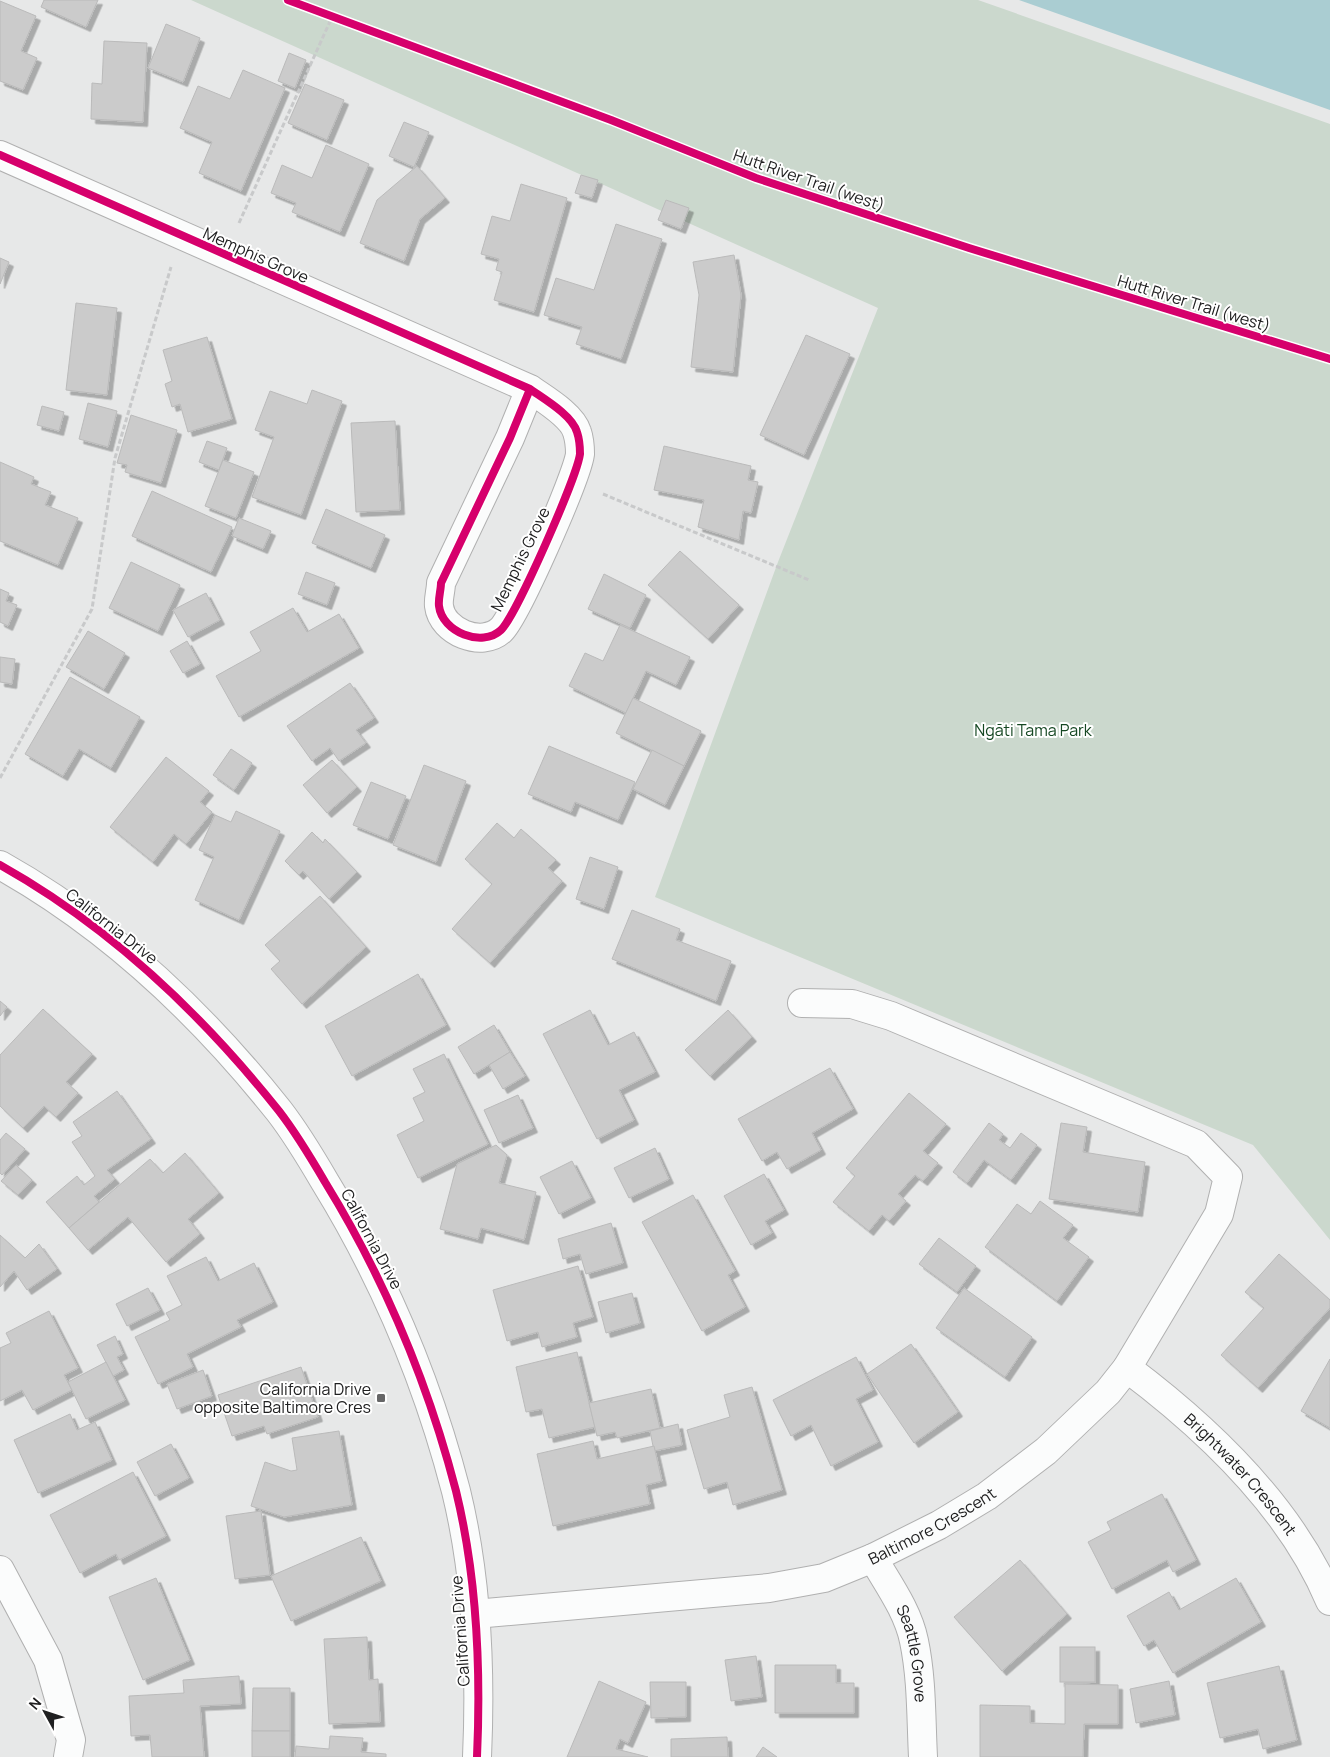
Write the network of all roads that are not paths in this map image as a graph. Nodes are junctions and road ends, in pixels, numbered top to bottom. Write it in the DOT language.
graph roads {
  1 [pos="0,155"];
  2 [pos="530,389"];
  3 [pos="0,864"];
  4 [pos="802,1002"];
  5 [pos="1127,1368"];
  6 [pos="873,1558"];
  7 [pos="0,1570"];
  8 [pos="1330,1601"];
  9 [pos="474,1614"];
  10 [pos="68,1757"];
  11 [pos="477,1757"];
  12 [pos="923,1757"];
  1 -- 2 [label="street, Memphis Grove"];
  2 -- 2 [label="street, Memphis Grove"];
  3 -- 9 [label="street, California Drive"];
  4 -- 5 [label="street, Baltimore Crescent"];
  5 -- 6 [label="street, Baltimore Crescent"];
  5 -- 8 [label="street, Brightwater Crescent"];
  6 -- 9 [label="street, Baltimore Crescent"];
  6 -- 12 [label="street, Seattle Grove"];
  7 -- 10 [label="street"];
  9 -- 11 [label="street, California Drive"];
}
